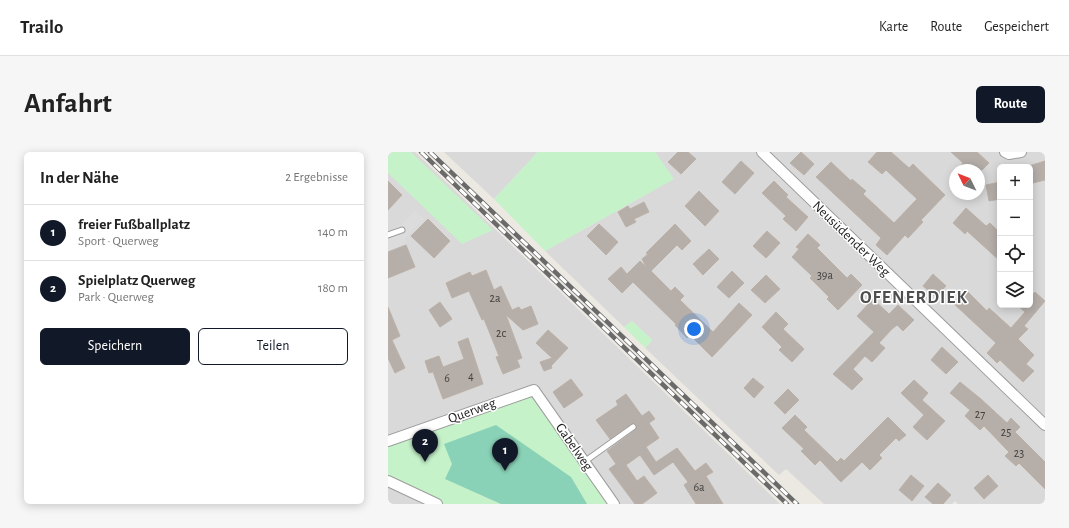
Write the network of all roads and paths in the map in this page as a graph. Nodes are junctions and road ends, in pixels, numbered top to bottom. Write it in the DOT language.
graph roads {
  1 [pos="762,152"];
  2 [pos="1005,152"];
  3 [pos="1021,152"];
  4 [pos="402,230"];
  5 [pos="388,234"];
  6 [pos="534,390"];
  7 [pos="1045,425"];
  8 [pos="632,428"];
  9 [pos="388,441"];
  10 [pos="584,462"];
  11 [pos="388,481"];
  12 [pos="435,504"];
  13 [pos="614,504"];
  1 -- 7 [label="street, Neusüdender Weg"];
  2 -- 3 [label="street"];
  4 -- 5 [label="lane"];
  6 -- 9 [label="street, Querweg"];
  6 -- 10 [label="street, Gabelweg"];
  8 -- 10 [label="lane"];
  10 -- 13 [label="street, Gabelweg"];
  11 -- 12 [label="street"];
}
